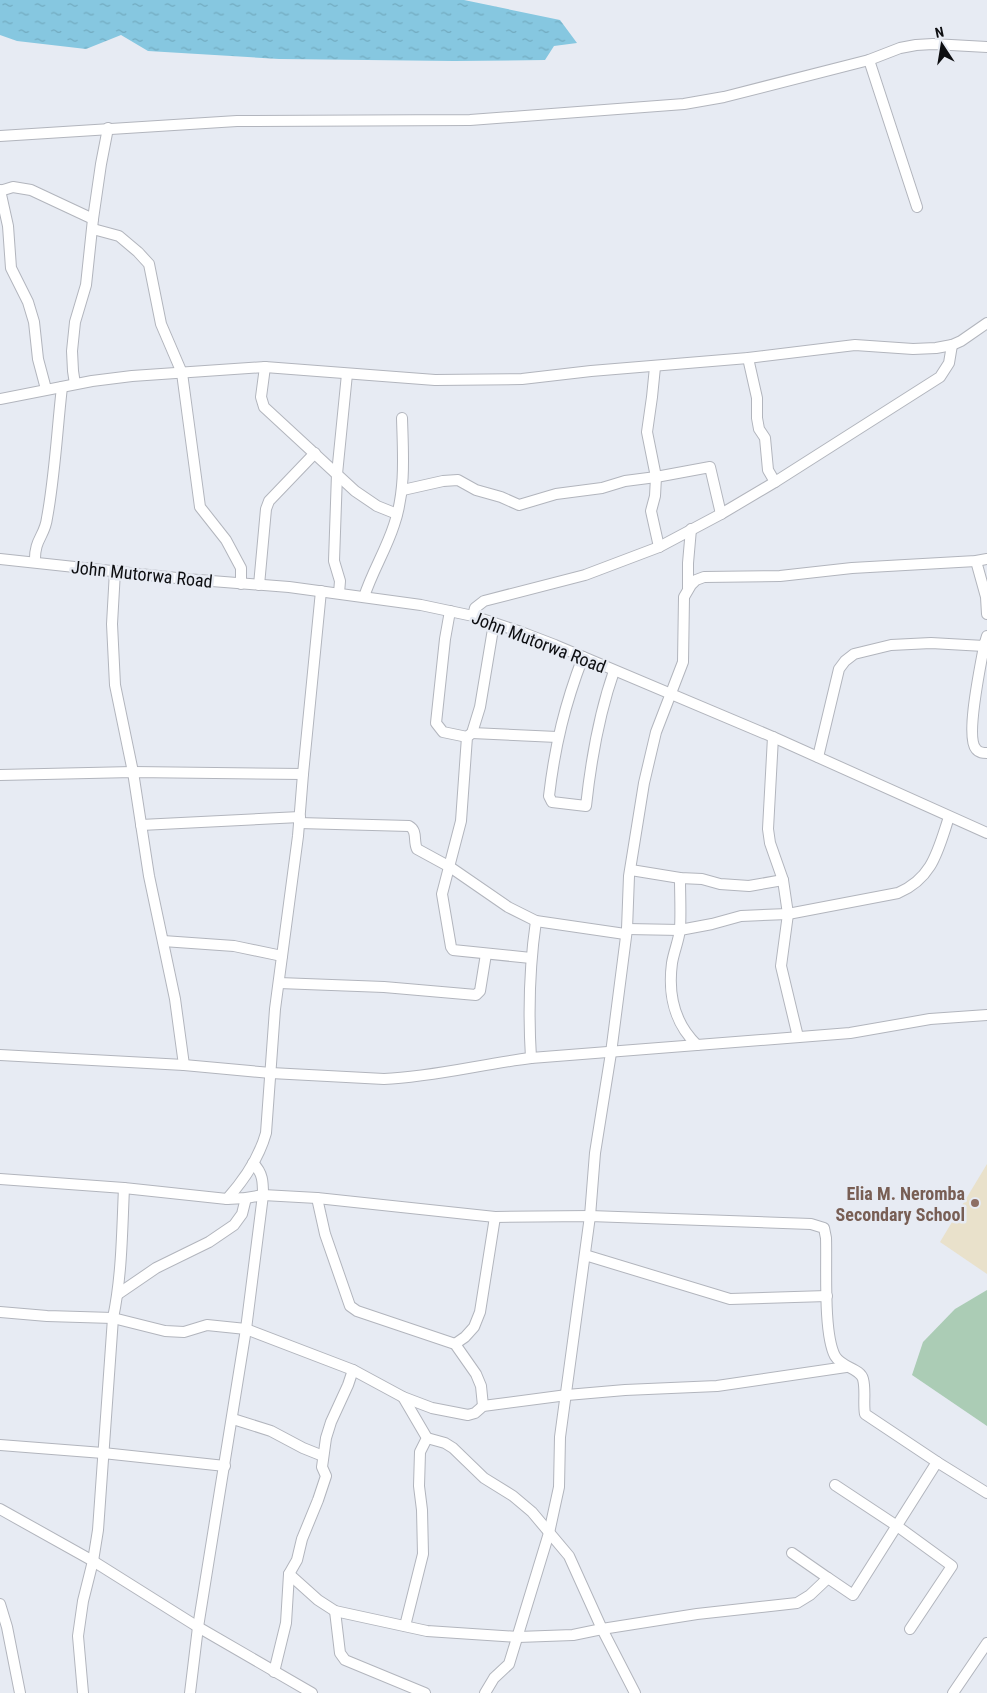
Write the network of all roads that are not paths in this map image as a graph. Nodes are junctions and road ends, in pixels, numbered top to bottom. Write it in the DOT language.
graph roads {
  1 [pos="987,47"];
  2 [pos="868,60"];
  3 [pos="108,128"];
  4 [pos="0,136"];
  5 [pos="0,191"];
  6 [pos="917,207"];
  7 [pos="93,224"];
  8 [pos="987,323"];
  9 [pos="952,345"];
  10 [pos="748,358"];
  11 [pos="265,367"];
  12 [pos="654,367"];
  13 [pos="182,373"];
  14 [pos="347,374"];
  15 [pos="75,384"];
  16 [pos="62,387"];
  17 [pos="46,389"];
  18 [pos="0,399"];
  19 [pos="402,418"];
  20 [pos="316,453"];
  21 [pos="337,474"];
  22 [pos="656,477"];
  23 [pos="775,482"];
  24 [pos="402,490"];
  25 [pos="397,514"];
  26 [pos="721,514"];
  27 [pos="690,529"];
  28 [pos="659,547"];
  29 [pos="987,558"];
  30 [pos="0,559"];
  31 [pos="976,561"];
  32 [pos="35,562"];
  33 [pos="115,571"];
  34 [pos="241,584"];
  35 [pos="258,585"];
  36 [pos="688,588"];
  37 [pos="321,591"];
  38 [pos="339,593"];
  39 [pos="364,596"];
  40 [pos="450,611"];
  41 [pos="987,614"];
  42 [pos="473,616"];
  43 [pos="494,623"];
  44 [pos="986,641"];
  45 [pos="583,657"];
  46 [pos="614,670"];
  47 [pos="671,694"];
  48 [pos="469,735"];
  49 [pos="558,737"];
  50 [pos="773,737"];
  51 [pos="987,753"];
  52 [pos="818,757"];
  53 [pos="133,772"];
  54 [pos="303,774"];
  55 [pos="0,775"];
  56 [pos="949,817"];
  57 [pos="300,820"];
  58 [pos="141,825"];
  59 [pos="987,833"];
  60 [pos="450,867"];
  61 [pos="630,870"];
  62 [pos="680,878"];
  63 [pos="784,880"];
  64 [pos="788,914"];
  65 [pos="536,921"];
  66 [pos="680,930"];
  67 [pos="626,931"];
  68 [pos="163,940"];
  69 [pos="486,954"];
  70 [pos="282,956"];
  71 [pos="531,958"];
  72 [pos="278,983"];
  73 [pos="987,1015"];
  74 [pos="798,1038"];
  75 [pos="696,1045"];
  76 [pos="611,1053"];
  77 [pos="0,1055"];
  78 [pos="531,1058"];
  79 [pos="184,1065"];
  80 [pos="270,1073"];
  81 [pos="253,1163"];
  82 [pos="0,1180"];
  83 [pos="124,1188"];
  84 [pos="263,1195"];
  85 [pos="246,1198"];
  86 [pos="318,1198"];
  87 [pos="227,1199"];
  88 [pos="590,1216"];
  89 [pos="495,1217"];
  90 [pos="585,1255"];
  91 [pos="118,1294"];
  92 [pos="827,1296"];
  93 [pos="0,1312"];
  94 [pos="113,1318"];
  95 [pos="246,1329"];
  96 [pos="454,1344"];
  97 [pos="846,1367"];
  98 [pos="353,1370"];
  99 [pos="567,1395"];
  100 [pos="403,1397"];
  101 [pos="483,1406"];
  102 [pos="233,1419"];
  103 [pos="427,1438"];
  104 [pos="0,1445"];
  105 [pos="102,1453"];
  106 [pos="323,1456"];
  107 [pos="937,1462"];
  108 [pos="225,1466"];
  109 [pos="835,1485"];
  110 [pos="987,1493"];
  111 [pos="0,1509"];
  112 [pos="897,1526"];
  113 [pos="549,1533"];
  114 [pos="792,1552"];
  115 [pos="94,1561"];
  116 [pos="289,1574"];
  117 [pos="828,1578"];
  118 [pos="0,1604"];
  119 [pos="335,1611"];
  120 [pos="405,1626"];
  121 [pos="198,1627"];
  122 [pos="602,1628"];
  123 [pos="910,1629"];
  124 [pos="518,1637"];
  125 [pos="987,1643"];
  126 [pos="274,1672"];
  127 [pos="20,1693"];
  128 [pos="83,1693"];
  129 [pos="190,1693"];
  130 [pos="310,1693"];
  131 [pos="425,1693"];
  132 [pos="485,1693"];
  133 [pos="635,1693"];
  134 [pos="953,1693"];
  1 -- 2 [label="street"];
  2 -- 3 [label="street"];
  2 -- 6 [label="street"];
  3 -- 4 [label="street"];
  3 -- 7 [label="street"];
  5 -- 7 [label="street"];
  5 -- 17 [label="street"];
  7 -- 13 [label="street"];
  7 -- 15 [label="street"];
  8 -- 9 [label="street"];
  9 -- 10 [label="street"];
  9 -- 23 [label="street"];
  10 -- 12 [label="street"];
  10 -- 23 [label="street"];
  11 -- 13 [label="street"];
  11 -- 14 [label="street"];
  11 -- 20 [label="street"];
  12 -- 14 [label="street"];
  12 -- 22 [label="street"];
  13 -- 15 [label="street"];
  13 -- 34 [label="street"];
  14 -- 21 [label="street"];
  15 -- 16 [label="street"];
  16 -- 17 [label="street"];
  16 -- 32 [label="street"];
  17 -- 18 [label="street"];
  19 -- 24 [label="street"];
  20 -- 21 [label="street"];
  20 -- 35 [label="street"];
  21 -- 25 [label="street"];
  21 -- 38 [label="street"];
  22 -- 24 [label="street"];
  22 -- 26 [label="street"];
  22 -- 28 [label="street"];
  23 -- 26 [label="street"];
  24 -- 25 [label="street"];
  25 -- 39 [label="street"];
  26 -- 27 [label="street"];
  27 -- 28 [label="street"];
  27 -- 36 [label="street"];
  28 -- 42 [label="street"];
  29 -- 31 [label="street"];
  30 -- 32 [label="street, John Mutorwa Road"];
  31 -- 36 [label="street"];
  31 -- 41 [label="street"];
  32 -- 33 [label="street, John Mutorwa Road"];
  33 -- 34 [label="street, John Mutorwa Road"];
  33 -- 53 [label="street"];
  34 -- 35 [label="street, John Mutorwa Road"];
  35 -- 37 [label="street, John Mutorwa Road"];
  36 -- 47 [label="street"];
  37 -- 38 [label="street, John Mutorwa Road"];
  37 -- 54 [label="street"];
  38 -- 39 [label="street, John Mutorwa Road"];
  39 -- 40 [label="street, John Mutorwa Road"];
  40 -- 42 [label="street, John Mutorwa Road"];
  40 -- 48 [label="street"];
  42 -- 43 [label="street, John Mutorwa Road"];
  43 -- 45 [label="street, John Mutorwa Road"];
  43 -- 48 [label="street"];
  44 -- 51 [label="street"];
  44 -- 52 [label="street"];
  45 -- 46 [label="street, John Mutorwa Road"];
  45 -- 49 [label="street"];
  46 -- 47 [label="street, John Mutorwa Road"];
  46 -- 49 [label="street"];
  47 -- 50 [label="street, John Mutorwa Road"];
  47 -- 61 [label="street"];
  48 -- 49 [label="street"];
  48 -- 60 [label="street"];
  50 -- 52 [label="street, John Mutorwa Road"];
  50 -- 63 [label="street"];
  52 -- 56 [label="street, John Mutorwa Road"];
  53 -- 54 [label="street"];
  53 -- 55 [label="street"];
  53 -- 58 [label="street"];
  54 -- 57 [label="street"];
  56 -- 59 [label="street, John Mutorwa Road"];
  56 -- 64 [label="street"];
  57 -- 58 [label="street"];
  57 -- 60 [label="street"];
  57 -- 70 [label="street"];
  58 -- 68 [label="street"];
  60 -- 65 [label="street"];
  60 -- 69 [label="street"];
  61 -- 62 [label="street"];
  61 -- 67 [label="street"];
  62 -- 63 [label="street"];
  62 -- 66 [label="street"];
  63 -- 64 [label="street"];
  64 -- 66 [label="street"];
  64 -- 74 [label="street"];
  65 -- 67 [label="street"];
  65 -- 71 [label="street"];
  66 -- 67 [label="street"];
  66 -- 75 [label="street"];
  67 -- 76 [label="street"];
  68 -- 70 [label="street"];
  68 -- 79 [label="street"];
  69 -- 71 [label="street"];
  69 -- 72 [label="street"];
  70 -- 72 [label="street"];
  71 -- 78 [label="street"];
  72 -- 80 [label="street"];
  73 -- 74 [label="street"];
  74 -- 75 [label="street"];
  75 -- 76 [label="street"];
  76 -- 78 [label="street"];
  76 -- 88 [label="street"];
  77 -- 79 [label="street"];
  78 -- 80 [label="street"];
  79 -- 80 [label="street"];
  80 -- 81 [label="street"];
  81 -- 84 [label="street"];
  81 -- 87 [label="street"];
  82 -- 83 [label="street"];
  83 -- 87 [label="street"];
  83 -- 91 [label="street"];
  84 -- 85 [label="street"];
  84 -- 86 [label="street"];
  84 -- 95 [label="street"];
  85 -- 87 [label="street"];
  85 -- 91 [label="street"];
  86 -- 89 [label="street"];
  86 -- 96 [label="street"];
  88 -- 89 [label="street"];
  88 -- 90 [label="street"];
  88 -- 92 [label="street"];
  89 -- 96 [label="street"];
  90 -- 92 [label="street"];
  90 -- 99 [label="street"];
  91 -- 94 [label="street"];
  92 -- 97 [label="street"];
  93 -- 94 [label="street"];
  94 -- 95 [label="street"];
  94 -- 105 [label="street"];
  95 -- 98 [label="street"];
  95 -- 102 [label="street"];
  96 -- 101 [label="street"];
  97 -- 99 [label="street"];
  97 -- 107 [label="street"];
  98 -- 100 [label="street"];
  98 -- 106 [label="street"];
  99 -- 101 [label="street"];
  99 -- 113 [label="street"];
  100 -- 101 [label="street"];
  100 -- 103 [label="street"];
  102 -- 106 [label="street"];
  102 -- 108 [label="street"];
  103 -- 113 [label="street"];
  103 -- 120 [label="street"];
  104 -- 105 [label="street"];
  105 -- 108 [label="street"];
  105 -- 115 [label="street"];
  106 -- 116 [label="street"];
  107 -- 110 [label="street"];
  107 -- 112 [label="street"];
  108 -- 121 [label="street"];
  109 -- 112 [label="street"];
  111 -- 115 [label="street"];
  112 -- 117 [label="street"];
  112 -- 123 [label="street"];
  113 -- 122 [label="street"];
  113 -- 124 [label="street"];
  114 -- 117 [label="street"];
  115 -- 121 [label="street"];
  115 -- 128 [label="street"];
  116 -- 119 [label="street"];
  116 -- 126 [label="street"];
  117 -- 122 [label="street"];
  118 -- 127 [label="street"];
  119 -- 120 [label="street"];
  119 -- 131 [label="street"];
  120 -- 124 [label="street"];
  121 -- 126 [label="street"];
  121 -- 129 [label="street"];
  122 -- 124 [label="street"];
  122 -- 133 [label="street"];
  124 -- 132 [label="street"];
  125 -- 134 [label="street"];
  126 -- 130 [label="street"];
}
